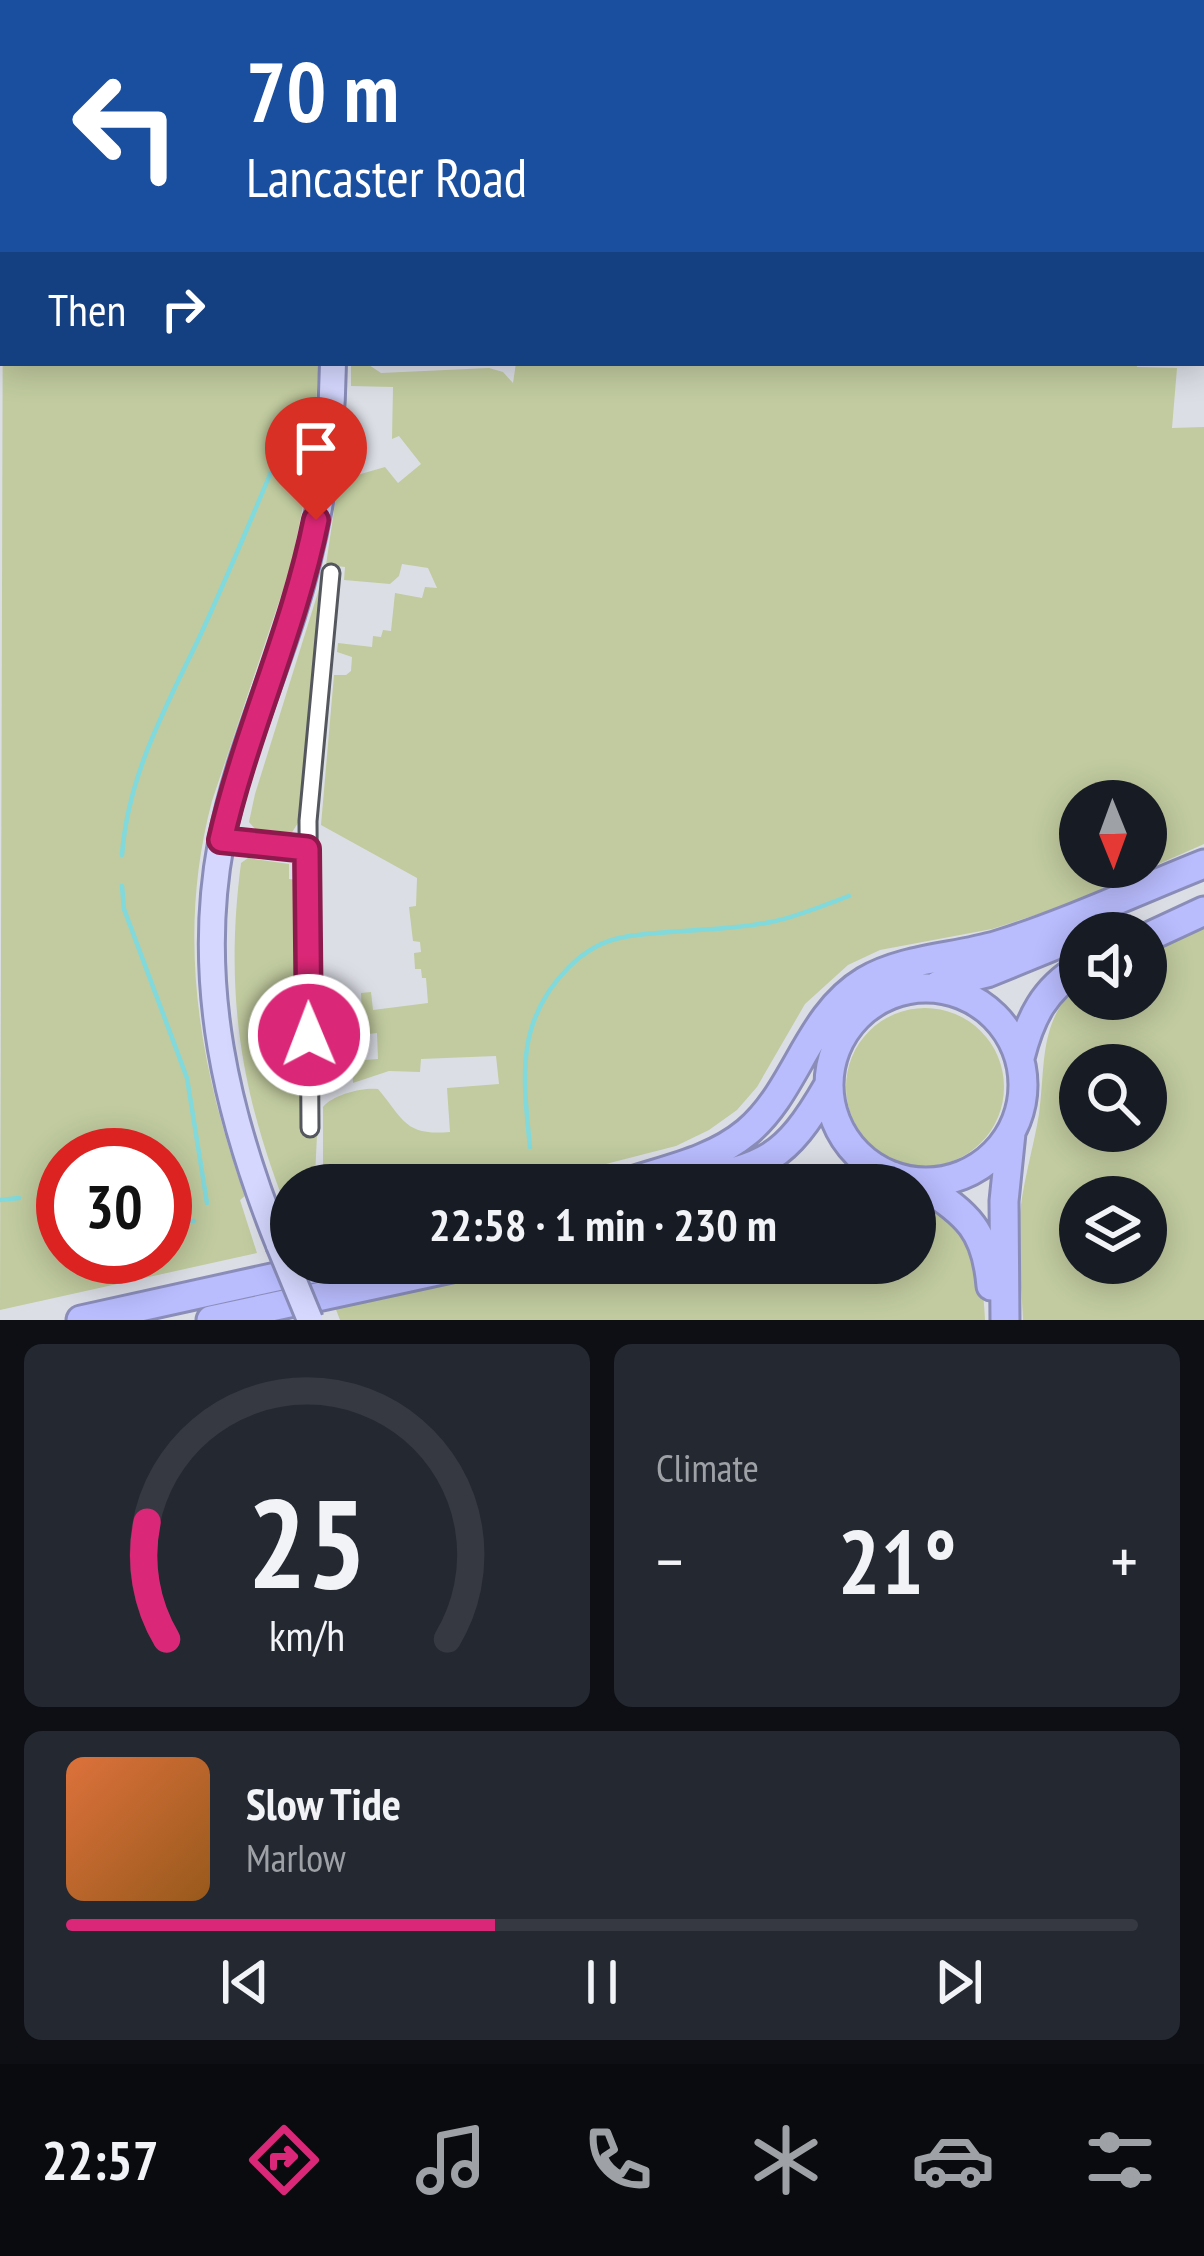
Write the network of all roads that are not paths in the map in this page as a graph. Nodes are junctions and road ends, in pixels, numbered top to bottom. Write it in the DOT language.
graph roads {
  1 [pos="333,366"];
  2 [pos="331,572"];
  3 [pos="221,840"];
  4 [pos="307,849"];
  5 [pos="1204,864"];
  6 [pos="1204,880"];
  7 [pos="1204,911"];
  8 [pos="1132,912"];
  9 [pos="1167,928"];
  10 [pos="1059,943"];
  11 [pos="1059,981"];
  12 [pos="928,987"];
  13 [pos="309,1035"];
  14 [pos="277,1036"];
  15 [pos="1020,1058"];
  16 [pos="828,1086"];
  17 [pos="310,1128"];
  18 [pos="1011,1133"];
  19 [pos="690,1164"];
  20 [pos="757,1164"];
  21 [pos="872,1164"];
  22 [pos="936,1177"];
  23 [pos="936,1196"];
  24 [pos="270,1278"];
  25 [pos="377,1284"];
  26 [pos="81,1320"];
  27 [pos="211,1320"];
  28 [pos="310,1320"];
  29 [pos="994,1320"];
  30 [pos="1005,1320"];
  1 -- 3 [label="main road"];
  2 -- 4 [label="street"];
  3 -- 4 [label="street"];
  3 -- 28 [label="main road, bridge"];
  4 -- 13 [label="street"];
  5 -- 19 [label="highway"];
  6 -- 8 [label="highway"];
  7 -- 9 [label="highway"];
  10 -- 12 [label="highway"];
  11 -- 15 [label="highway"];
  12 -- 15 [label="highway"];
  12 -- 16 [label="highway"];
  13 -- 14 [label="street"];
  13 -- 17 [label="street"];
  15 -- 18 [label="highway"];
  16 -- 20 [label="highway"];
  16 -- 21 [label="highway"];
  18 -- 22 [label="highway"];
  18 -- 30 [label="highway"];
  23 -- 29 [label="highway"];
  24 -- 26 [label="highway"];
  25 -- 27 [label="highway"];
}
